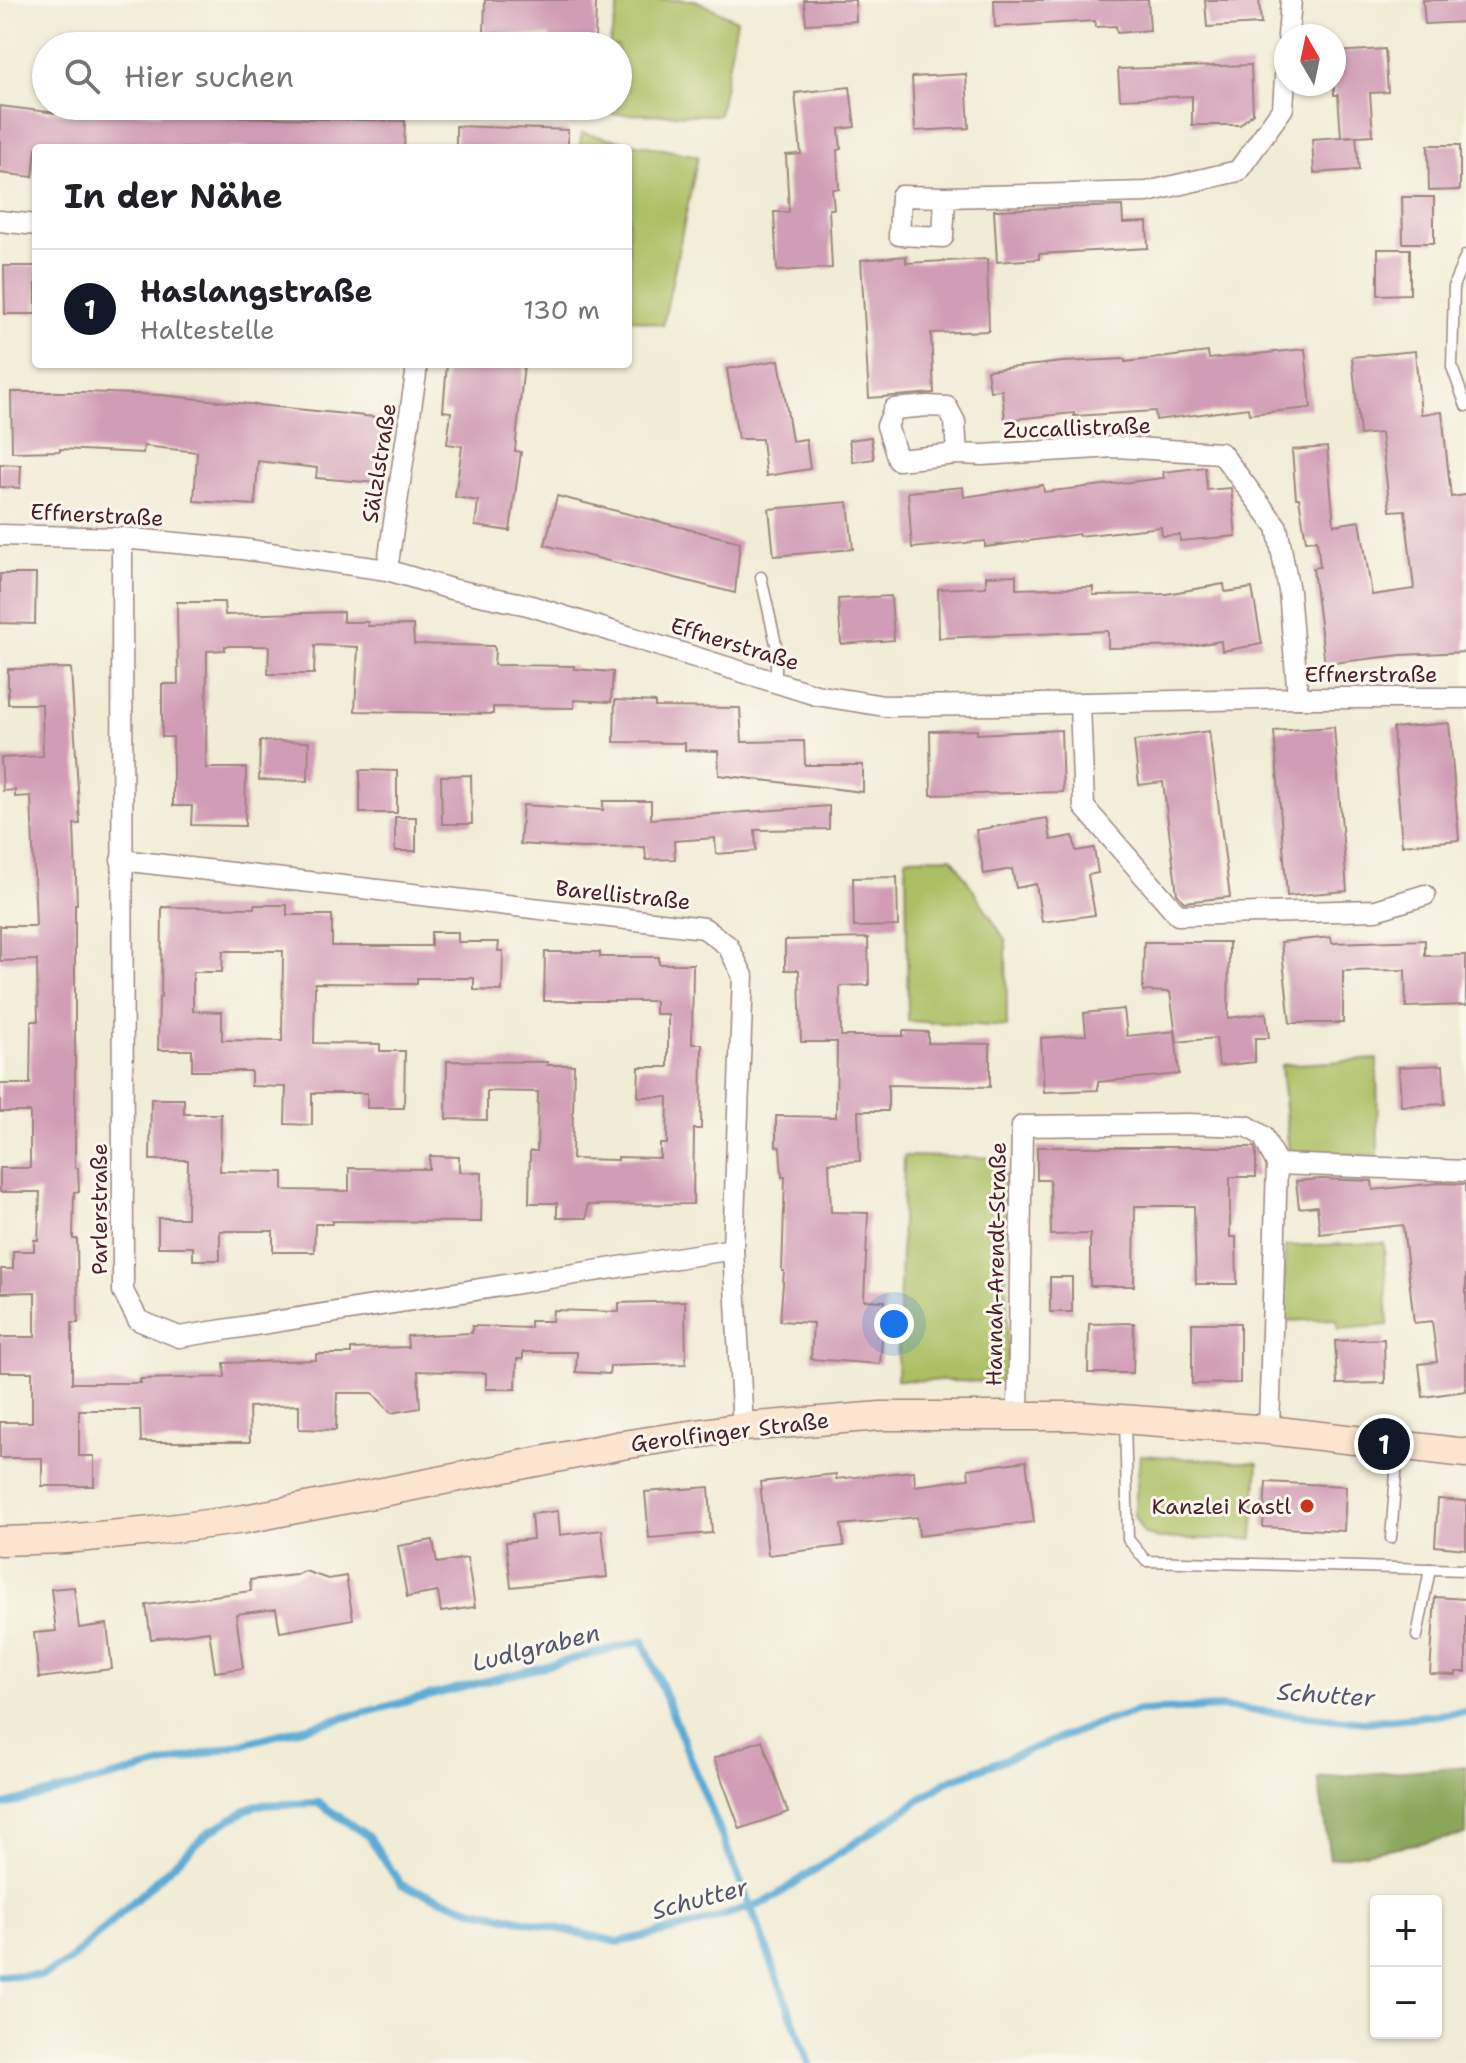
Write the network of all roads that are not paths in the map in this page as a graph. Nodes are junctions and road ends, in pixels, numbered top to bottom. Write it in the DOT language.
graph roads {
  1 [pos="1291,0"];
  2 [pos="1289,24"];
  3 [pos="1284,96"];
  4 [pos="945,197"];
  5 [pos="0,221"];
  6 [pos="32,225"];
  7 [pos="1466,255"];
  8 [pos="416,368"];
  9 [pos="1466,406"];
  10 [pos="957,454"];
  11 [pos="0,535"];
  12 [pos="122,538"];
  13 [pos="387,570"];
  14 [pos="761,577"];
  15 [pos="776,682"];
  16 [pos="1298,698"];
  17 [pos="1466,698"];
  18 [pos="1080,704"];
  19 [pos="121,860"];
  20 [pos="1425,895"];
  21 [pos="1277,1164"];
  22 [pos="1466,1171"];
  23 [pos="733,1249"];
  24 [pos="1018,1414"];
  25 [pos="1125,1419"];
  26 [pos="743,1427"];
  27 [pos="1269,1430"];
  28 [pos="1399,1446"];
  29 [pos="1466,1453"];
  30 [pos="1391,1538"];
  31 [pos="0,1541"];
  32 [pos="1430,1569"];
  33 [pos="1466,1570"];
  34 [pos="1417,1636"];
  1 -- 2 [label="street"];
  3 -- 4 [label="street"];
  5 -- 6 [label="street"];
  7 -- 9 [label="lane"];
  8 -- 13 [label="street, Sälzlstraße"];
  10 -- 16 [label="street, Zuccallistraße"];
  11 -- 12 [label="street, Effnerstraße"];
  12 -- 13 [label="street, Effnerstraße"];
  12 -- 19 [label="street, Parlerstraße"];
  13 -- 15 [label="street, Effnerstraße"];
  14 -- 15 [label="lane"];
  15 -- 18 [label="street, Effnerstraße"];
  16 -- 17 [label="street, Effnerstraße"];
  16 -- 18 [label="street, Effnerstraße"];
  18 -- 20 [label="street"];
  19 -- 23 [label="street, Barellistraße"];
  19 -- 23 [label="street, Parlerstraße"];
  21 -- 22 [label="street"];
  21 -- 24 [label="street, Hannah-Arendt-Straße"];
  21 -- 27 [label="street"];
  23 -- 26 [label="street, Barellistraße"];
  24 -- 25 [label="street, Gerolfinger Straße"];
  24 -- 26 [label="street, Gerolfinger Straße"];
  25 -- 27 [label="street, Gerolfinger Straße"];
  25 -- 32 [label="lane"];
  26 -- 31 [label="street, Gerolfinger Straße"];
  27 -- 28 [label="street, Gerolfinger Straße"];
  28 -- 29 [label="street, Gerolfinger Straße"];
  28 -- 30 [label="lane"];
  32 -- 33 [label="lane"];
  32 -- 34 [label="lane"];
}
